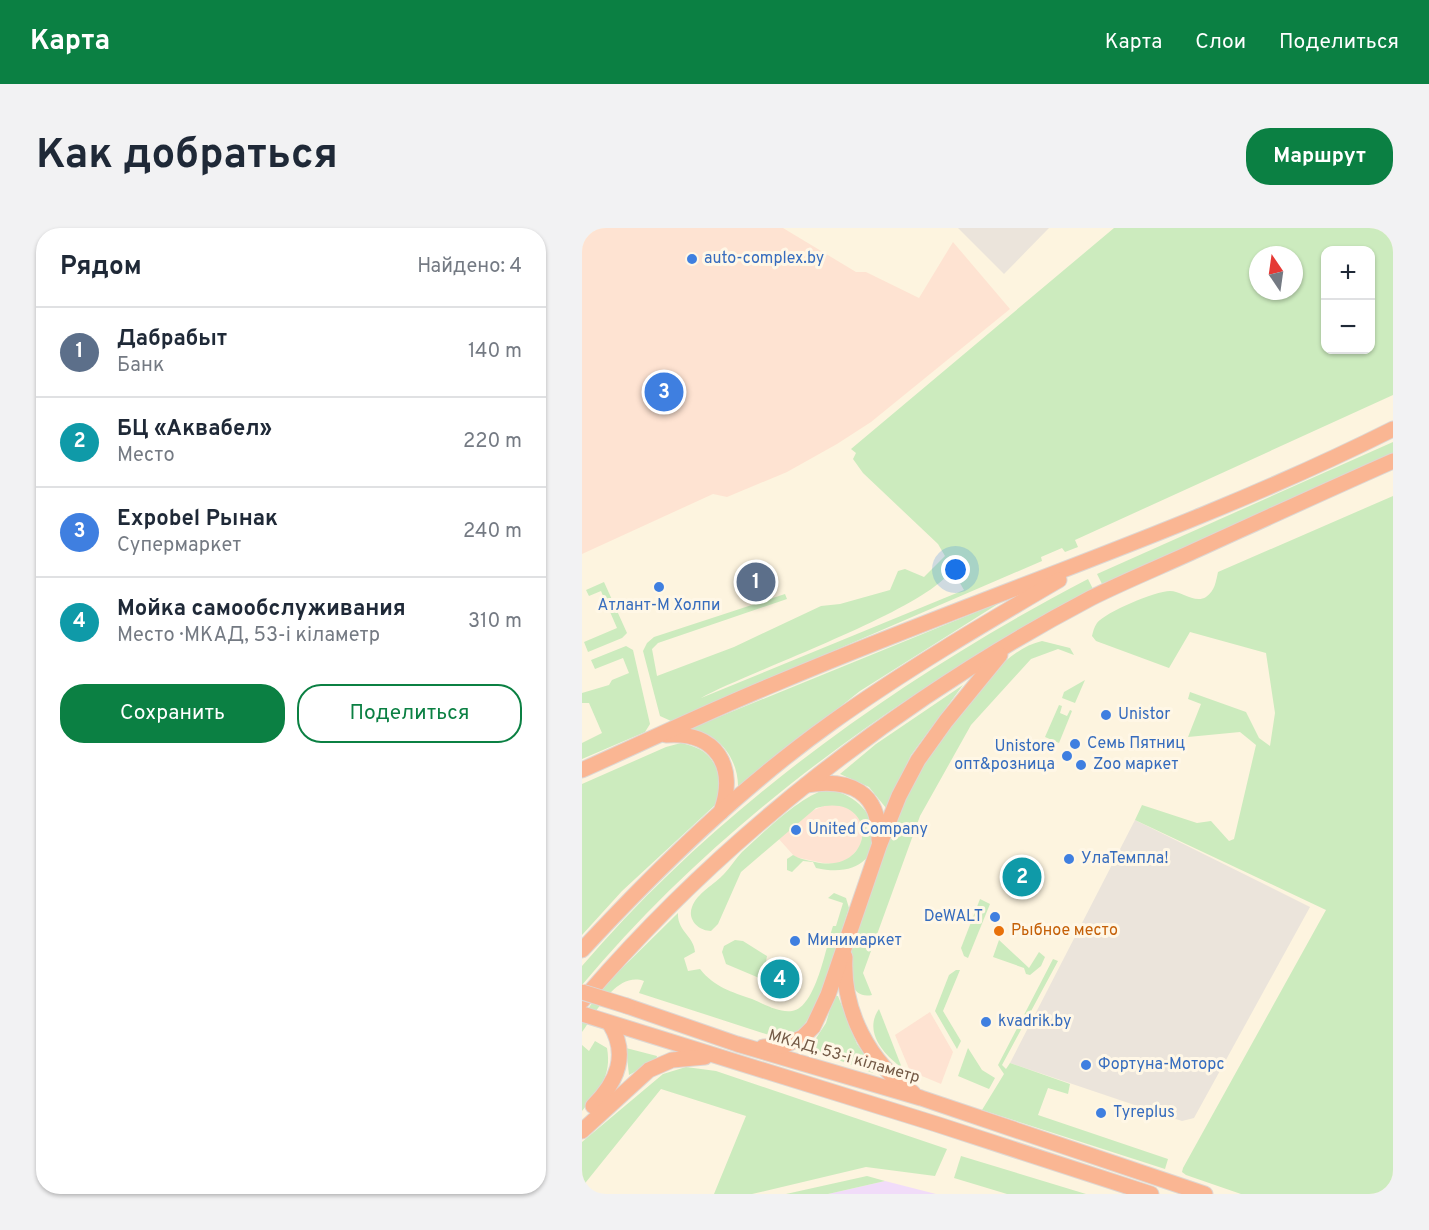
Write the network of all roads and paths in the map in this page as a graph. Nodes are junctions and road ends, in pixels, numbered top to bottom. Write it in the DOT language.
graph roads {
  1 [pos="1393,429"];
  2 [pos="1393,461"];
  3 [pos="1087,562"];
  4 [pos="1013,642"];
  5 [pos="660,735"];
  6 [pos="582,770"];
  7 [pos="806,785"];
  8 [pos="720,814"];
  9 [pos="879,846"];
  10 [pos="846,939"];
  11 [pos="582,950"];
  12 [pos="582,1001"];
  13 [pos="610,1024"];
  14 [pos="737,1044"];
  15 [pos="714,1057"];
  16 [pos="921,1098"];
  17 [pos="582,1116"];
  18 [pos="582,1131"];
  19 [pos="1151,1194"];
  20 [pos="1206,1194"];
  1 -- 3 [label="highway"];
  2 -- 4 [label="highway"];
  3 -- 5 [label="highway"];
  3 -- 8 [label="highway"];
  4 -- 7 [label="highway"];
  4 -- 9 [label="highway"];
  5 -- 6 [label="highway"];
  5 -- 8 [label="highway"];
  7 -- 9 [label="highway"];
  7 -- 12 [label="highway"];
  8 -- 11 [label="highway"];
  9 -- 10 [label="highway"];
  10 -- 14 [label="highway"];
  10 -- 16 [label="highway"];
  12 -- 13 [label="highway"];
  12 -- 14 [label="highway, МКАД, 53-і кіламетр, bridge"];
  13 -- 15 [label="highway"];
  13 -- 17 [label="highway"];
  14 -- 16 [label="highway, МКАД, 53-і кіламетр"];
  15 -- 18 [label="highway"];
  15 -- 19 [label="highway"];
  16 -- 20 [label="highway, МКАД, 53-і кіламетр"];
}
